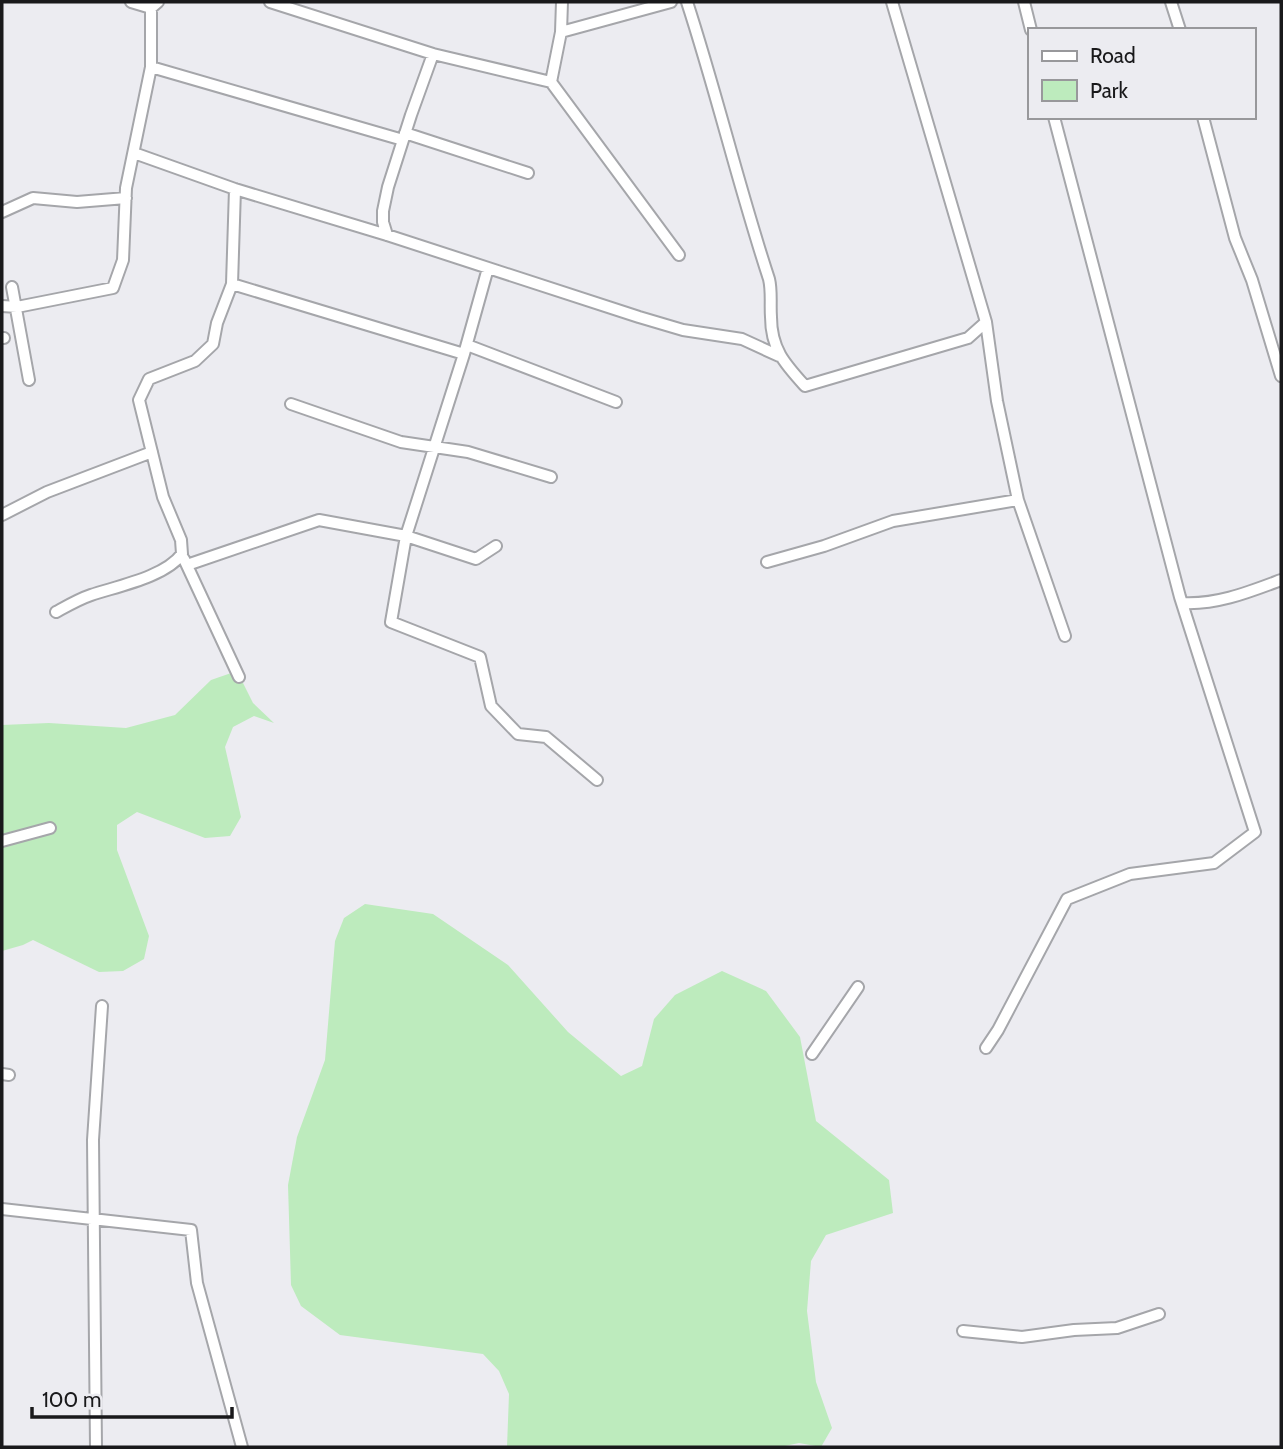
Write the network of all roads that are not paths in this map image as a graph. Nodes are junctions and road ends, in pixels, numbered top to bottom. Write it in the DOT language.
graph roads {
  1 [pos="131,2"];
  2 [pos="270,2"];
  3 [pos="562,2"];
  4 [pos="671,2"];
  5 [pos="687,2"];
  6 [pos="892,2"];
  7 [pos="1024,2"];
  8 [pos="1171,2"];
  9 [pos="155,5"];
  10 [pos="1030,28"];
  11 [pos="1179,28"];
  12 [pos="561,32"];
  13 [pos="433,54"];
  14 [pos="151,67"];
  15 [pos="551,82"];
  16 [pos="1055,119"];
  17 [pos="1204,119"];
  18 [pos="404,136"];
  19 [pos="134,153"];
  20 [pos="528,173"];
  21 [pos="234,189"];
  22 [pos="126,198"];
  23 [pos="2,212"];
  24 [pos="387,235"];
  25 [pos="679,255"];
  26 [pos="488,268"];
  27 [pos="232,284"];
  28 [pos="12,286"];
  29 [pos="2,306"];
  30 [pos="17,307"];
  31 [pos="986,322"];
  32 [pos="466,349"];
  33 [pos="779,356"];
  34 [pos="1281,376"];
  35 [pos="29,380"];
  36 [pos="616,402"];
  37 [pos="291,404"];
  38 [pos="435,446"];
  39 [pos="152,452"];
  40 [pos="551,477"];
  41 [pos="1018,500"];
  42 [pos="2,516"];
  43 [pos="406,537"];
  44 [pos="496,546"];
  45 [pos="184,560"];
  46 [pos="766,562"];
  47 [pos="1281,580"];
  48 [pos="1182,603"];
  49 [pos="56,612"];
  50 [pos="1065,636"];
  51 [pos="239,677"];
  52 [pos="597,780"];
  53 [pos="50,828"];
  54 [pos="2,841"];
  55 [pos="858,987"];
  56 [pos="102,1006"];
  57 [pos="986,1048"];
  58 [pos="812,1054"];
  59 [pos="2,1209"];
  60 [pos="93,1219"];
  61 [pos="1159,1314"];
  62 [pos="963,1331"];
  63 [pos="96,1447"];
  64 [pos="242,1447"];
  1 -- 9 [label="street"];
  2 -- 13 [label="street"];
  3 -- 12 [label="street"];
  4 -- 12 [label="street"];
  5 -- 33 [label="street"];
  6 -- 31 [label="street"];
  7 -- 10 [label="street"];
  8 -- 11 [label="street"];
  9 -- 14 [label="street"];
  12 -- 15 [label="street"];
  13 -- 15 [label="street"];
  13 -- 18 [label="street"];
  14 -- 18 [label="street"];
  14 -- 19 [label="street"];
  15 -- 25 [label="street"];
  16 -- 48 [label="street"];
  17 -- 34 [label="street"];
  18 -- 20 [label="street"];
  18 -- 24 [label="street"];
  19 -- 21 [label="street"];
  19 -- 22 [label="street"];
  21 -- 24 [label="street"];
  21 -- 27 [label="street"];
  22 -- 23 [label="street"];
  22 -- 30 [label="street"];
  24 -- 26 [label="street"];
  26 -- 32 [label="street"];
  26 -- 33 [label="street"];
  27 -- 32 [label="street"];
  27 -- 39 [label="street"];
  28 -- 30 [label="street"];
  29 -- 30 [label="street"];
  30 -- 35 [label="street"];
  31 -- 33 [label="street"];
  31 -- 41 [label="street"];
  32 -- 36 [label="street"];
  32 -- 38 [label="street"];
  37 -- 38 [label="street"];
  38 -- 40 [label="street"];
  38 -- 43 [label="street"];
  39 -- 42 [label="street"];
  39 -- 45 [label="street"];
  41 -- 46 [label="street"];
  41 -- 50 [label="street"];
  43 -- 44 [label="street"];
  43 -- 45 [label="street"];
  43 -- 52 [label="street"];
  45 -- 49 [label="street"];
  45 -- 51 [label="street"];
  47 -- 48 [label="street"];
  48 -- 57 [label="street"];
  53 -- 54 [label="street"];
  55 -- 58 [label="street"];
  56 -- 60 [label="street"];
  59 -- 60 [label="street"];
  60 -- 63 [label="street"];
  60 -- 64 [label="street"];
  61 -- 62 [label="street"];
}
